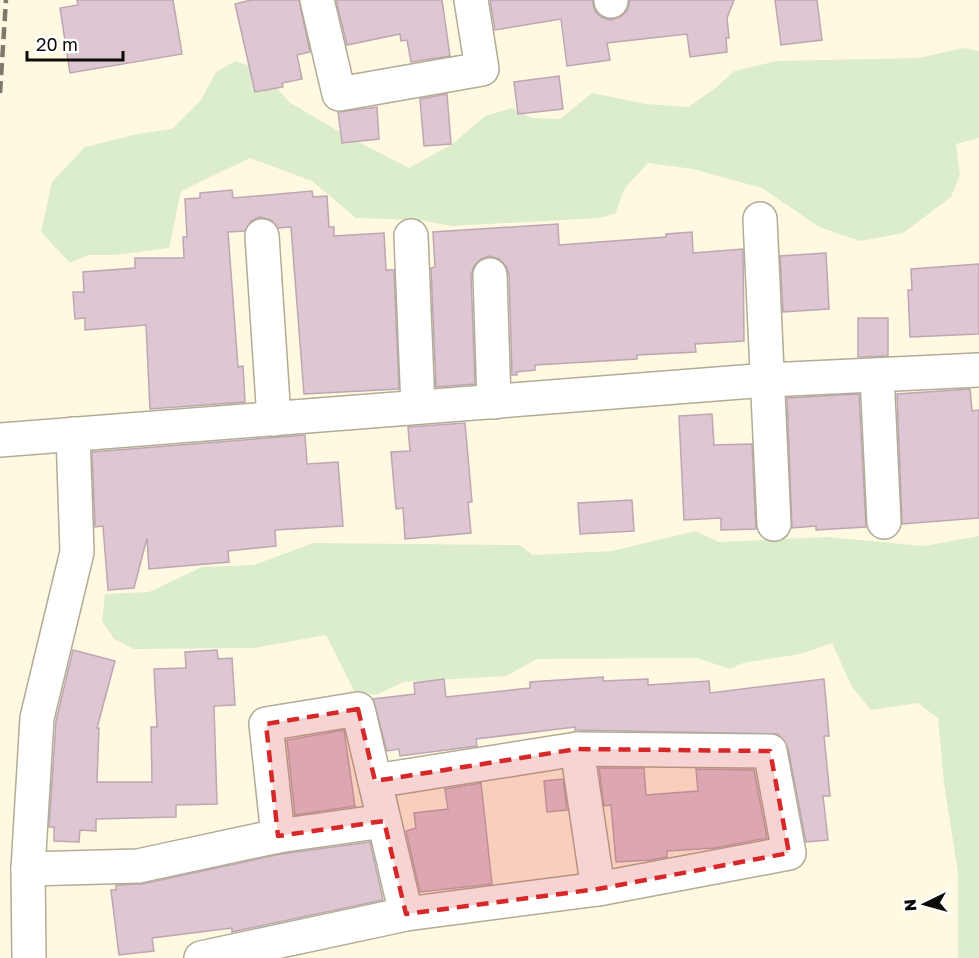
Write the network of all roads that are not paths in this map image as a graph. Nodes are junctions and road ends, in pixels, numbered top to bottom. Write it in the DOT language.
graph roads {
  1 [pos="317,0"];
  2 [pos="471,0"];
  3 [pos="760,219"];
  4 [pos="262,236"];
  5 [pos="411,236"];
  6 [pos="490,275"];
  7 [pos="979,370"];
  8 [pos="877,375"];
  9 [pos="768,380"];
  10 [pos="494,402"];
  11 [pos="418,407"];
  12 [pos="274,419"];
  13 [pos="73,434"];
  14 [pos="0,440"];
  15 [pos="884,522"];
  16 [pos="774,524"];
  17 [pos="577,749"];
  18 [pos="375,781"];
  19 [pos="384,821"];
  20 [pos="278,836"];
  21 [pos="28,869"];
  22 [pos="598,889"];
  23 [pos="406,914"];
  24 [pos="29,958"];
  25 [pos="201,958"];
  1 -- 2 [label="street"];
  3 -- 9 [label="street"];
  4 -- 12 [label="street"];
  5 -- 11 [label="street"];
  6 -- 10 [label="street"];
  7 -- 8 [label="street"];
  8 -- 9 [label="street"];
  8 -- 15 [label="street"];
  9 -- 10 [label="street"];
  9 -- 16 [label="street"];
  10 -- 11 [label="street"];
  11 -- 12 [label="street"];
  12 -- 13 [label="street"];
  13 -- 14 [label="street"];
  13 -- 21 [label="street"];
  17 -- 18 [label="street"];
  17 -- 22 [label="street"];
  17 -- 22 [label="street"];
  18 -- 19 [label="street"];
  18 -- 20 [label="street"];
  19 -- 20 [label="street"];
  19 -- 23 [label="street"];
  20 -- 21 [label="street"];
  21 -- 24 [label="street"];
  22 -- 23 [label="street"];
  23 -- 25 [label="street"];
}
